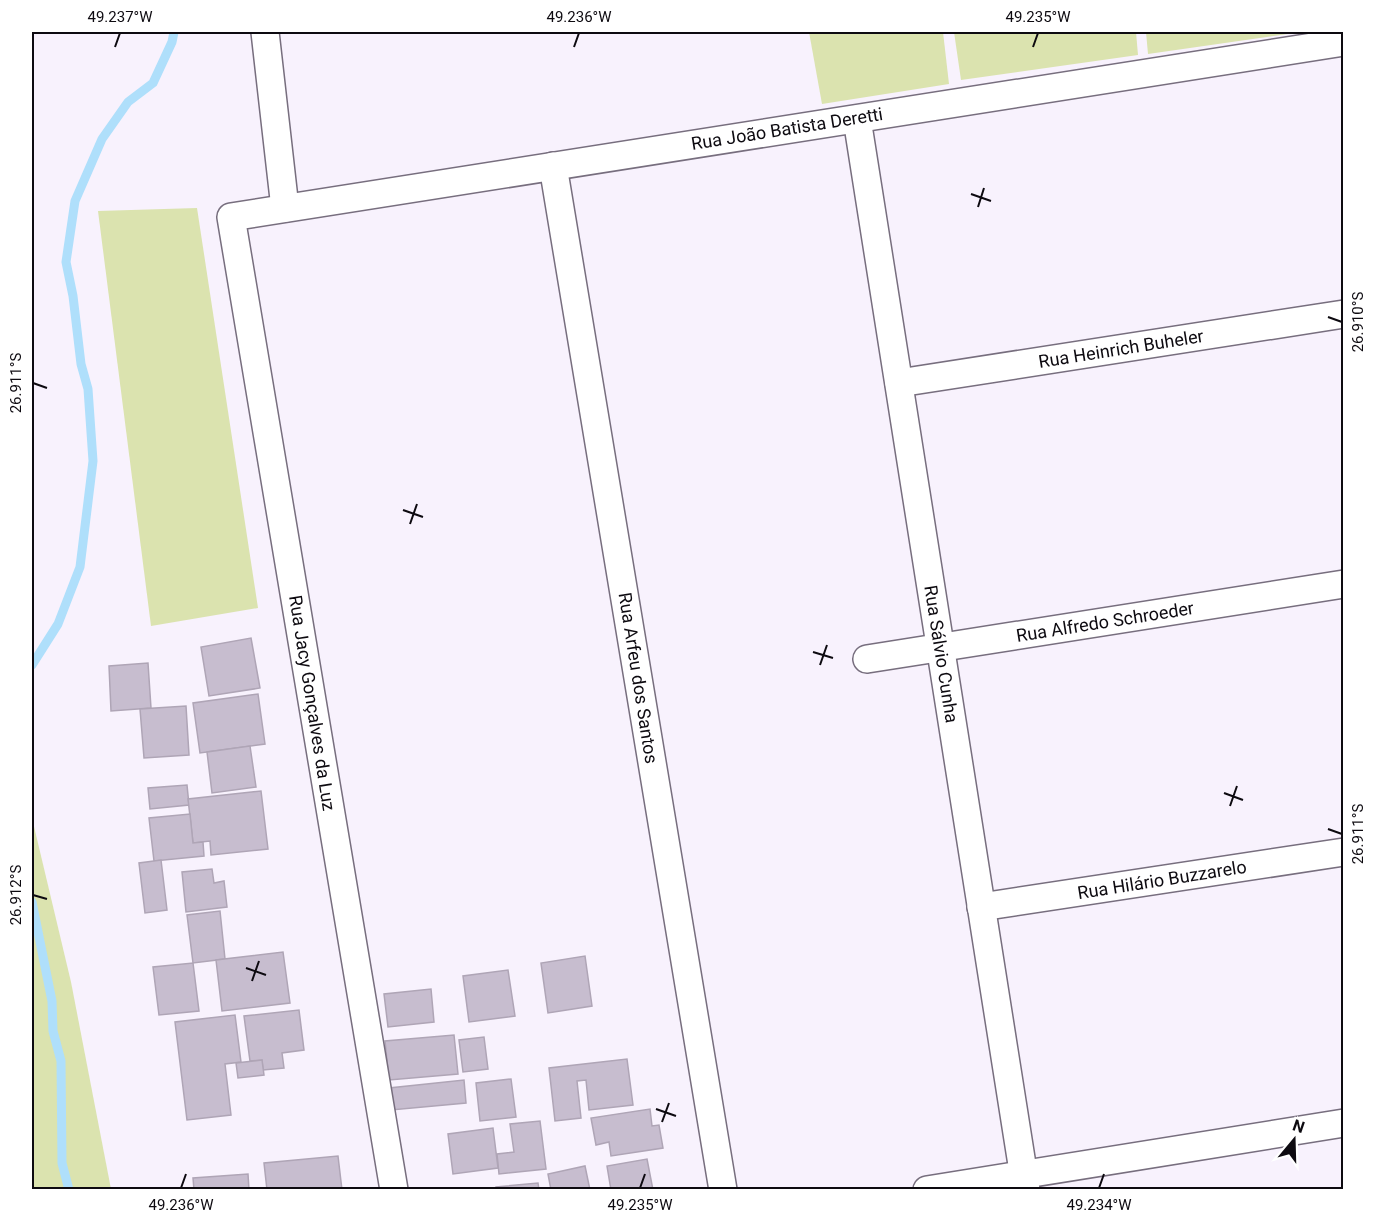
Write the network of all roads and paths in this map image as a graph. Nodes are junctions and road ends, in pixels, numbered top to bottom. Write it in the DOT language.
graph roads {
  1 [pos="265,32"];
  2 [pos="1344,42"];
  3 [pos="857,119"];
  4 [pos="553,166"];
  5 [pos="285,208"];
  6 [pos="231,217"];
  7 [pos="1344,314"];
  8 [pos="899,383"];
  9 [pos="1344,585"];
  10 [pos="940,647"];
  11 [pos="867,659"];
  12 [pos="1344,852"];
  13 [pos="981,908"];
  14 [pos="1344,1123"];
  15 [pos="1025,1182"];
  16 [pos="394,1190"];
  17 [pos="723,1190"];
  18 [pos="927,1190"];
  1 -- 5 [label="street"];
  2 -- 3 [label="street, Rua João Batista Deretti"];
  3 -- 4 [label="street, Rua João Batista Deretti"];
  3 -- 8 [label="street, Rua Sálvio Cunha"];
  4 -- 5 [label="street, Rua João Batista Deretti"];
  4 -- 17 [label="street, Rua Arfeu dos Santos"];
  5 -- 6 [label="street, Rua João Batista Deretti"];
  6 -- 16 [label="street, Rua Jacy Gonçalves da Luz"];
  7 -- 8 [label="street, Rua Heinrich Buheler"];
  8 -- 10 [label="street, Rua Sálvio Cunha"];
  9 -- 10 [label="street, Rua Alfredo Schroeder"];
  10 -- 11 [label="street, Rua Alfredo Schroeder"];
  10 -- 13 [label="street, Rua Sálvio Cunha"];
  12 -- 13 [label="street, Rua Hilário Buzzarelo"];
  13 -- 15 [label="street, Rua Sálvio Cunha"];
  14 -- 15 [label="street"];
  15 -- 18 [label="street"];
}
